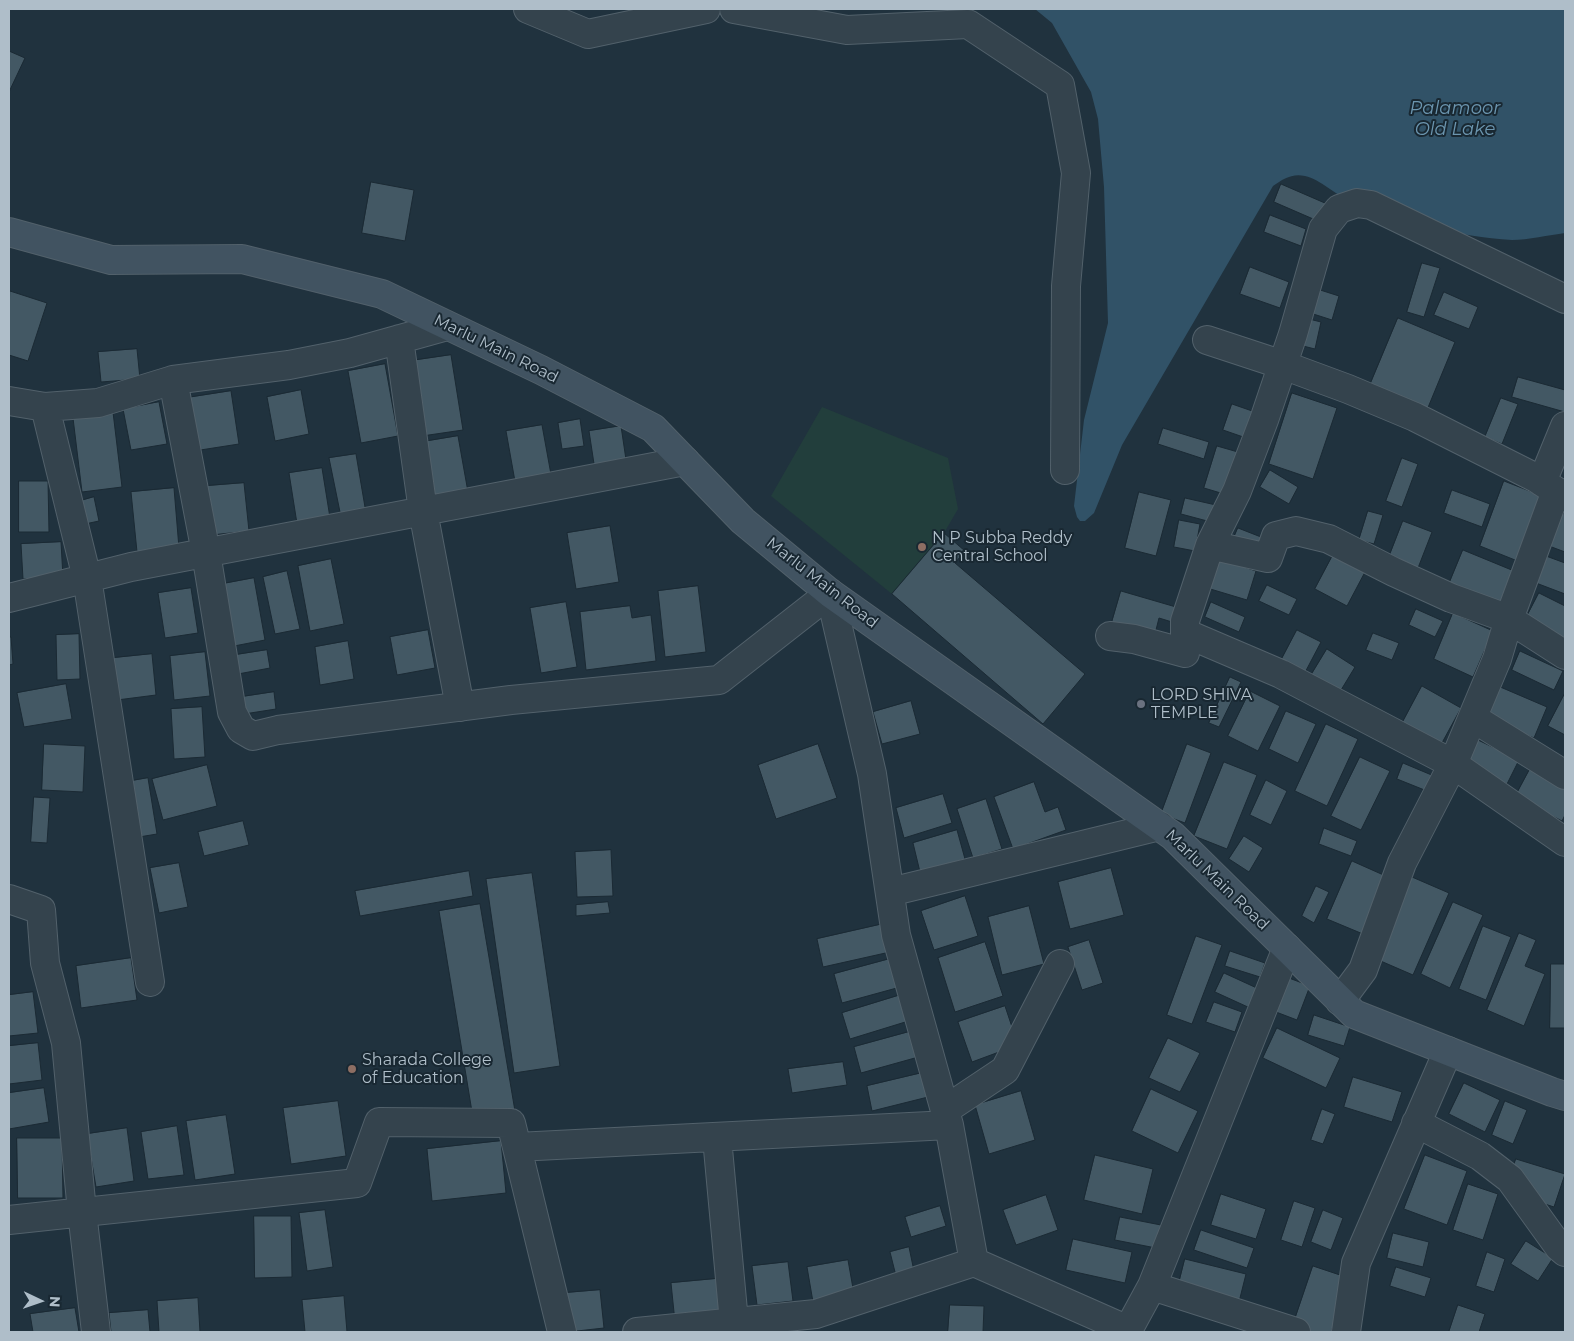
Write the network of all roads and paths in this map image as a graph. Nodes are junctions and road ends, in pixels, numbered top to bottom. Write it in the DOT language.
graph roads {
  1 [pos="528,9"];
  2 [pos="706,9"];
  3 [pos="734,9"];
  4 [pos="9,232"];
  5 [pos="1565,299"];
  6 [pos="447,326"];
  7 [pos="399,339"];
  8 [pos="1206,340"];
  9 [pos="1283,365"];
  10 [pos="173,380"];
  11 [pos="9,401"];
  12 [pos="45,407"];
  13 [pos="1565,426"];
  14 [pos="685,461"];
  15 [pos="1065,470"];
  16 [pos="1554,490"];
  17 [pos="423,511"];
  18 [pos="1210,546"];
  19 [pos="206,553"];
  20 [pos="87,578"];
  21 [pos="830,593"];
  22 [pos="9,598"];
  23 [pos="1509,619"];
  24 [pos="1185,633"];
  25 [pos="1110,636"];
  26 [pos="1565,656"];
  27 [pos="460,707"];
  28 [pos="1473,718"];
  29 [pos="1453,764"];
  30 [pos="1565,775"];
  31 [pos="1160,826"];
  32 [pos="1565,842"];
  33 [pos="890,892"];
  34 [pos="9,899"];
  35 [pos="1287,948"];
  36 [pos="1060,964"];
  37 [pos="150,982"];
  38 [pos="1340,1001"];
  39 [pos="1448,1051"];
  40 [pos="1565,1096"];
  41 [pos="947,1118"];
  42 [pos="1416,1123"];
  43 [pos="717,1138"];
  44 [pos="517,1148"];
  45 [pos="82,1212"];
  46 [pos="9,1220"];
  47 [pos="1565,1252"];
  48 [pos="974,1262"];
  49 [pos="1152,1286"];
  50 [pos="734,1322"];
  51 [pos="762,1326"];
  52 [pos="1127,1331"];
  53 [pos="96,1332"];
  54 [pos="562,1332"];
  55 [pos="637,1332"];
  56 [pos="1296,1332"];
  57 [pos="1346,1332"];
  1 -- 2 [label="street"];
  3 -- 15 [label="street"];
  4 -- 6 [label="street, Marlu Main Road"];
  5 -- 9 [label="street"];
  6 -- 7 [label="street"];
  6 -- 14 [label="street, Marlu Main Road"];
  7 -- 10 [label="street"];
  7 -- 17 [label="street"];
  8 -- 9 [label="street"];
  9 -- 16 [label="street"];
  9 -- 18 [label="street"];
  10 -- 12 [label="street"];
  10 -- 19 [label="street"];
  11 -- 12 [label="street"];
  12 -- 20 [label="street"];
  13 -- 16 [label="street"];
  14 -- 17 [label="street"];
  14 -- 21 [label="street, Marlu Main Road"];
  16 -- 23 [label="street"];
  17 -- 19 [label="street"];
  17 -- 27 [label="street"];
  18 -- 23 [label="street"];
  18 -- 24 [label="street"];
  19 -- 20 [label="street"];
  19 -- 27 [label="street"];
  20 -- 22 [label="street"];
  20 -- 37 [label="street"];
  21 -- 27 [label="street"];
  21 -- 31 [label="street, Marlu Main Road"];
  21 -- 33 [label="street"];
  23 -- 26 [label="street"];
  23 -- 28 [label="street"];
  24 -- 25 [label="street"];
  24 -- 29 [label="street"];
  28 -- 29 [label="street"];
  28 -- 30 [label="street"];
  29 -- 32 [label="street"];
  29 -- 38 [label="street"];
  31 -- 33 [label="street"];
  31 -- 35 [label="street, Marlu Main Road"];
  33 -- 41 [label="street"];
  34 -- 45 [label="street"];
  35 -- 38 [label="street, Marlu Main Road"];
  35 -- 49 [label="street"];
  36 -- 41 [label="street"];
  38 -- 39 [label="street, Marlu Main Road"];
  39 -- 40 [label="street, Marlu Main Road"];
  39 -- 42 [label="street"];
  41 -- 43 [label="street"];
  41 -- 48 [label="street"];
  42 -- 47 [label="street"];
  42 -- 57 [label="street"];
  43 -- 44 [label="street"];
  43 -- 50 [label="street"];
  44 -- 45 [label="street"];
  44 -- 54 [label="street"];
  45 -- 46 [label="street"];
  45 -- 53 [label="street"];
  48 -- 51 [label="street"];
  48 -- 52 [label="street"];
  49 -- 52 [label="street"];
  49 -- 56 [label="street"];
  50 -- 51 [label="street"];
  50 -- 55 [label="street"];
}
